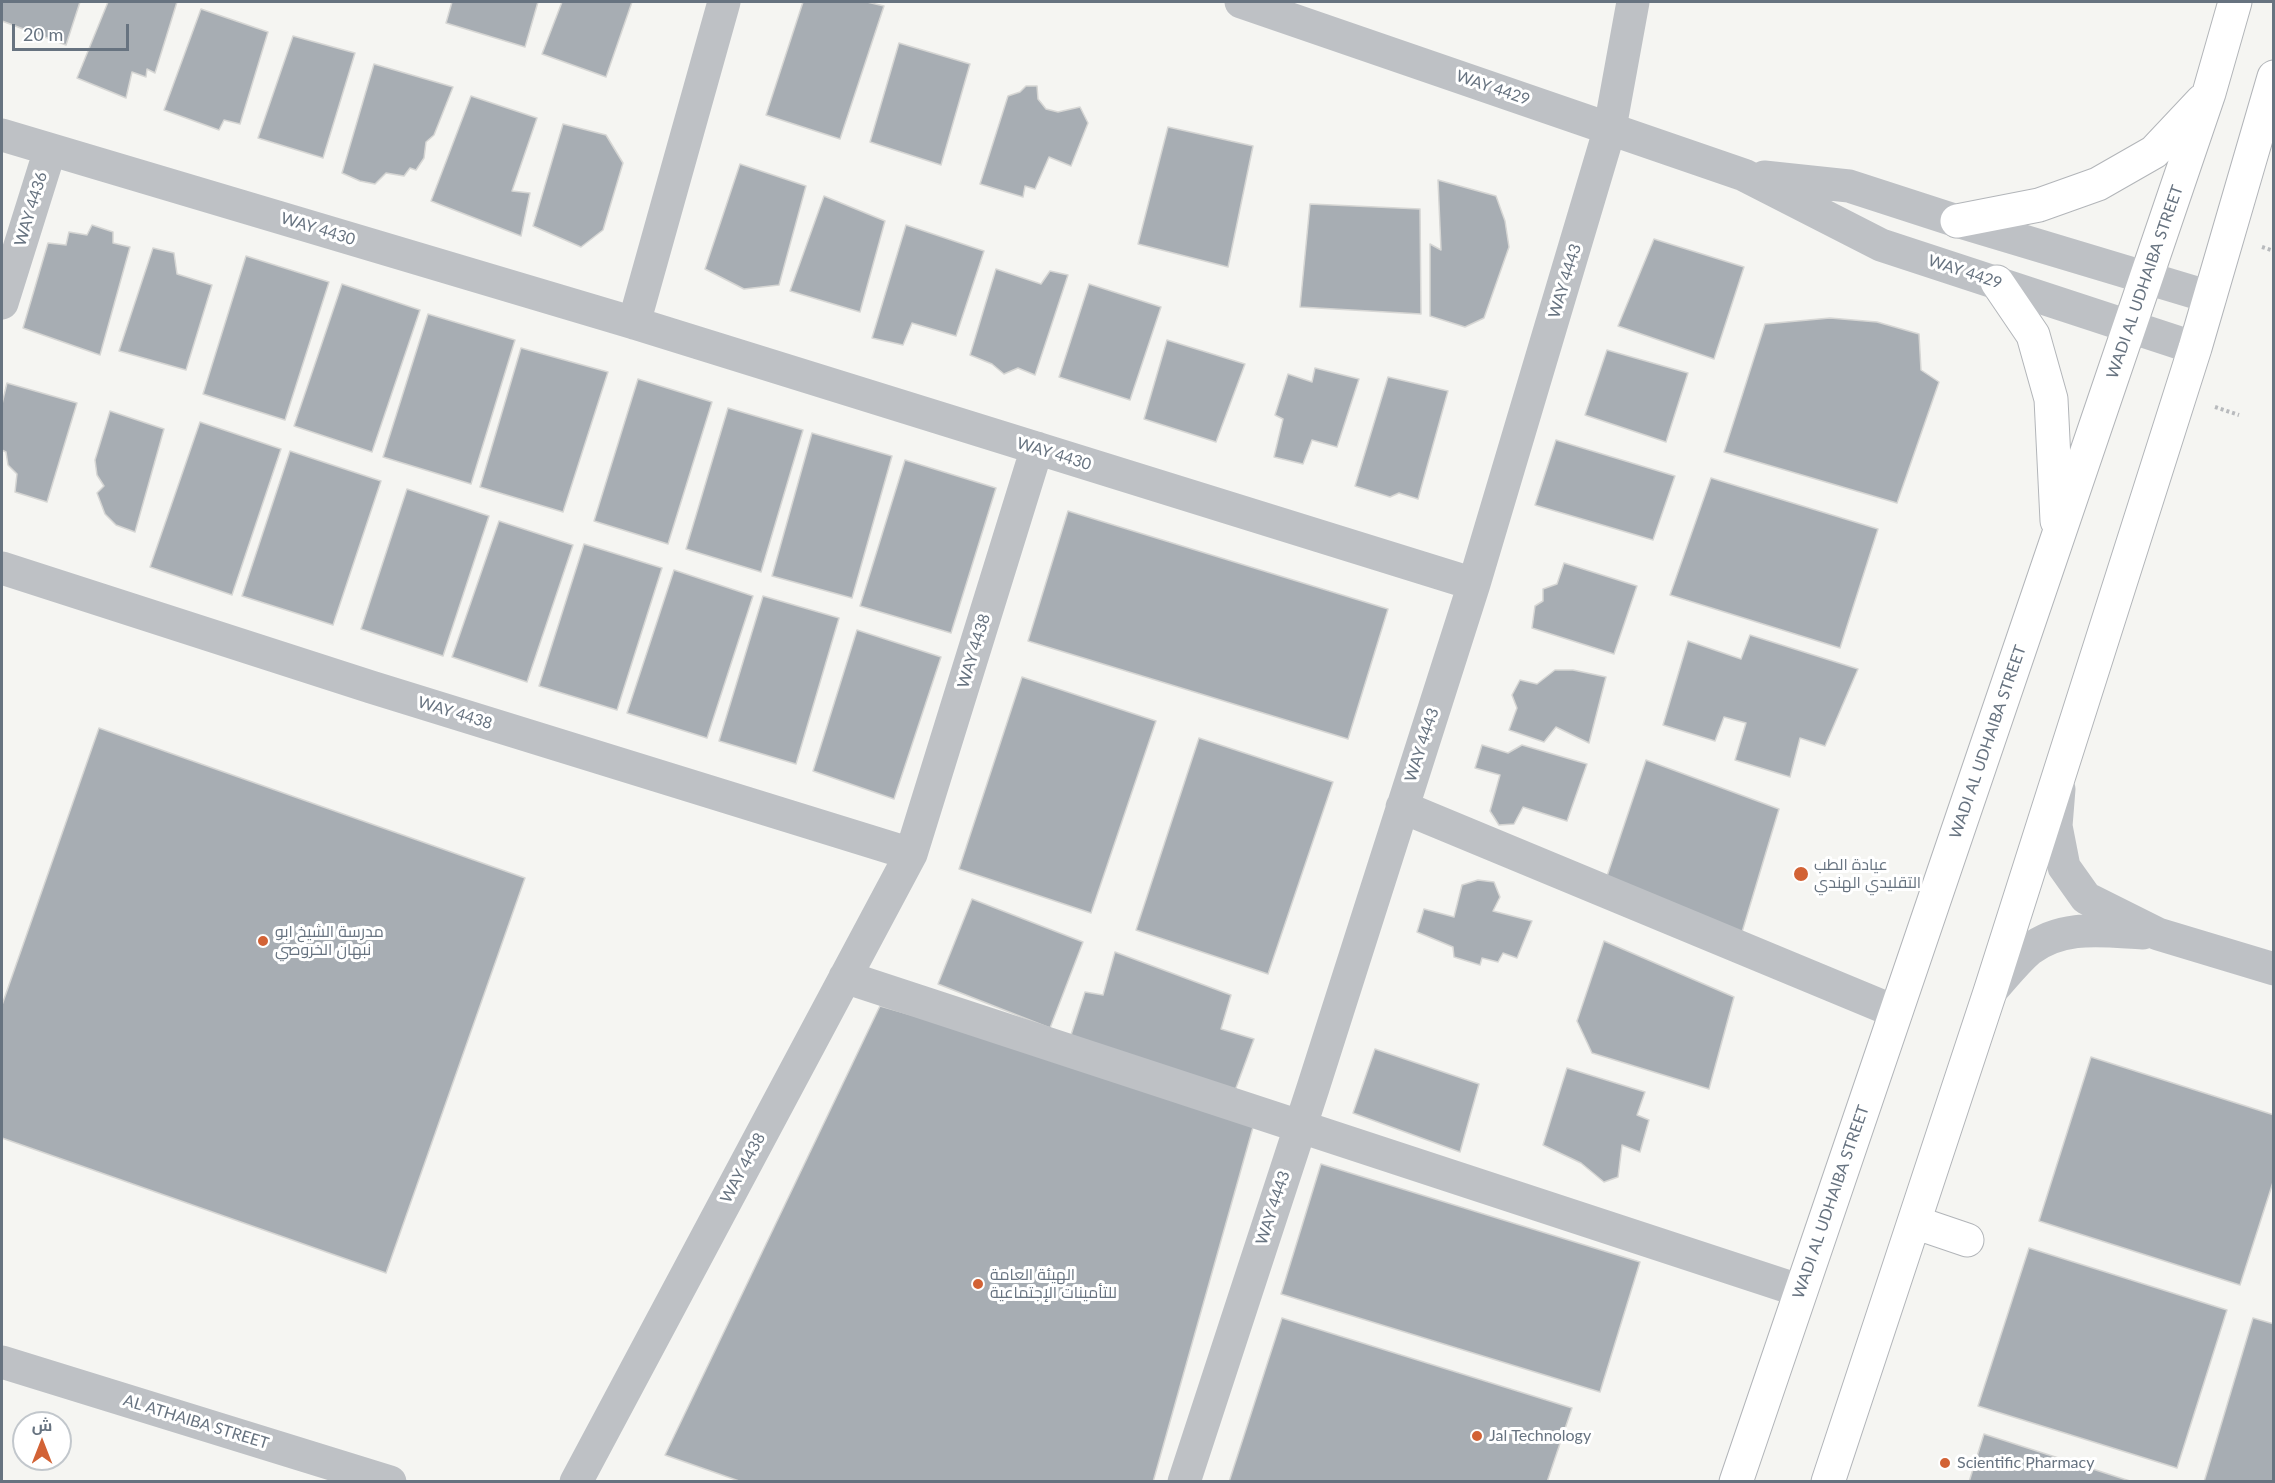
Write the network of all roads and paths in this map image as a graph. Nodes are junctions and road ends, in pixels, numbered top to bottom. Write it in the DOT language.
graph roads {
  1 [pos="724,2"];
  2 [pos="1241,2"];
  3 [pos="1633,2"];
  4 [pos="2235,2"];
  5 [pos="2274,77"];
  6 [pos="2209,93"];
  7 [pos="1610,128"];
  8 [pos="2,135"];
  9 [pos="50,150"];
  10 [pos="1744,175"];
  11 [pos="1957,221"];
  12 [pos="2146,279"];
  13 [pos="1997,282"];
  14 [pos="2210,297"];
  15 [pos="2,303"];
  16 [pos="634,323"];
  17 [pos="2129,328"];
  18 [pos="2195,348"];
  19 [pos="1037,448"];
  20 [pos="2057,540"];
  21 [pos="2,568"];
  22 [pos="1474,584"];
  23 [pos="2060,773"];
  24 [pos="1402,807"];
  25 [pos="911,854"];
  26 [pos="2158,934"];
  27 [pos="2274,969"];
  28 [pos="845,976"];
  29 [pos="1990,992"];
  30 [pos="1896,1012"];
  31 [pos="1300,1126"];
  32 [pos="1914,1222"];
  33 [pos="1967,1240"];
  34 [pos="1801,1291"];
  35 [pos="2,1362"];
  36 [pos="390,1482"];
  37 [pos="576,1482"];
  38 [pos="1184,1482"];
  39 [pos="1736,1482"];
  40 [pos="1828,1482"];
  1 -- 16 [label="street"];
  2 -- 7 [label="street, WAY 4429"];
  3 -- 7 [label="street, WAY 4443"];
  4 -- 6 [label="main road, WADI AL UDHAIBA STREET"];
  5 -- 14 [label="main road"];
  6 -- 11 [label="main road"];
  6 -- 12 [label="main road, WADI AL UDHAIBA STREET"];
  7 -- 10 [label="street, WAY 4429"];
  7 -- 22 [label="street, WAY 4443"];
  8 -- 9 [label="street, WAY 4430"];
  9 -- 15 [label="street, WAY 4436"];
  9 -- 16 [label="street, WAY 4430"];
  10 -- 11 [label="street, WAY 4429"];
  10 -- 13 [label="street, WAY 4429"];
  11 -- 12 [label="street, WAY 4429"];
  12 -- 14 [label="street, WAY 4429"];
  12 -- 17 [label="main road, WADI AL UDHAIBA STREET"];
  13 -- 17 [label="street, WAY 4429"];
  13 -- 20 [label="main road"];
  14 -- 18 [label="main road"];
  16 -- 19 [label="street, WAY 4430"];
  17 -- 18 [label="street, WAY 4429"];
  17 -- 20 [label="main road, WADI AL UDHAIBA STREET"];
  18 -- 23 [label="main road"];
  19 -- 22 [label="street, WAY 4430"];
  19 -- 25 [label="street, WAY 4438"];
  20 -- 30 [label="main road, WADI AL UDHAIBA STREET"];
  21 -- 25 [label="street, WAY 4438"];
  22 -- 24 [label="street, WAY 4443"];
  23 -- 26 [label="street"];
  23 -- 29 [label="main road"];
  24 -- 30 [label="street"];
  24 -- 31 [label="street, WAY 4443"];
  25 -- 28 [label="street, WAY 4438"];
  26 -- 27 [label="street"];
  26 -- 29 [label="street"];
  28 -- 31 [label="street"];
  28 -- 37 [label="street, WAY 4438"];
  29 -- 32 [label="main road"];
  30 -- 34 [label="main road, WADI AL UDHAIBA STREET"];
  31 -- 34 [label="street"];
  31 -- 38 [label="street, WAY 4443"];
  32 -- 33 [label="main road"];
  32 -- 40 [label="main road"];
  34 -- 39 [label="main road, WADI AL UDHAIBA STREET"];
  35 -- 36 [label="street, AL ATHAIBA STREET"];
}
